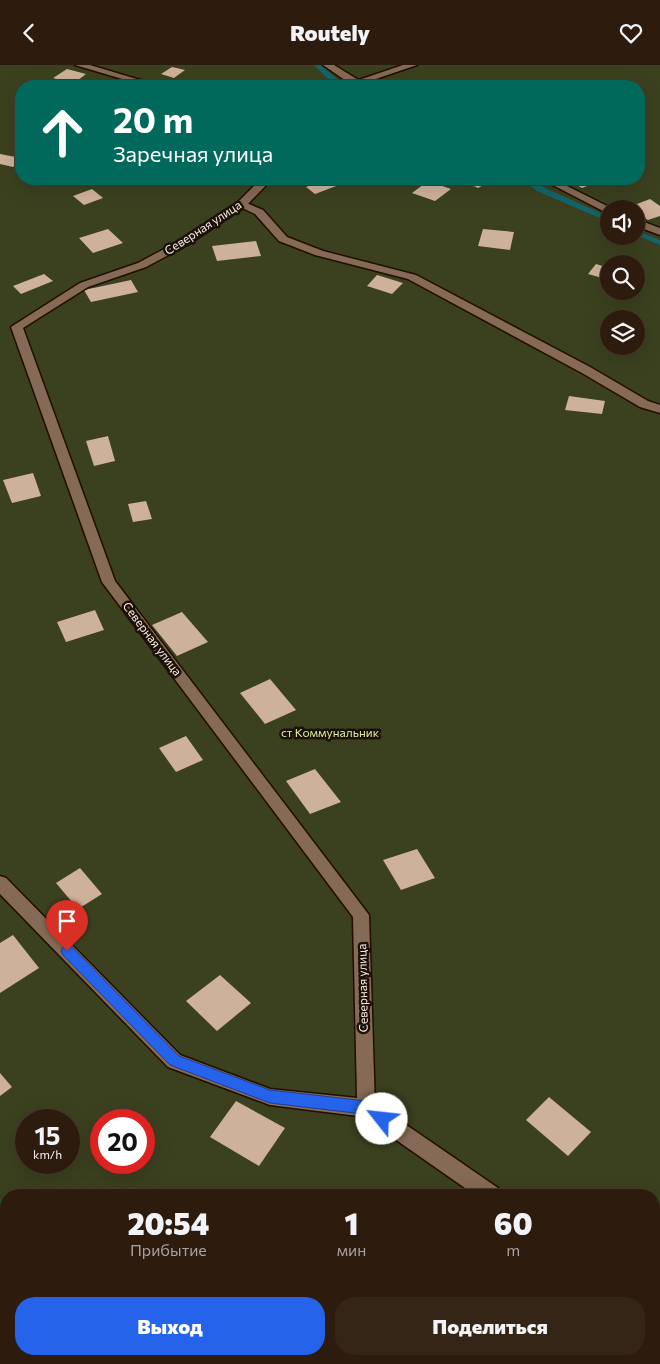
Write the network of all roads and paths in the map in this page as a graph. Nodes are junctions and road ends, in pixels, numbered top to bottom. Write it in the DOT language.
graph roads {
  1 [pos="80,65"];
  2 [pos="328,65"];
  3 [pos="412,65"];
  4 [pos="134,80"];
  5 [pos="351,80"];
  6 [pos="372,80"];
  7 [pos="261,185"];
  8 [pos="558,185"];
  9 [pos="242,204"];
  10 [pos="600,206"];
  11 [pos="645,226"];
  12 [pos="660,232"];
  13 [pos="660,409"];
  14 [pos="0,883"];
  15 [pos="366,1107"];
  16 [pos="482,1189"];
  1 -- 4 [label="street"];
  2 -- 5 [label="street"];
  3 -- 6 [label="street"];
  7 -- 9 [label="street, Северная улица"];
  8 -- 10 [label="street"];
  9 -- 13 [label="street"];
  9 -- 15 [label="street, Северная улица"];
  11 -- 12 [label="street"];
  14 -- 15 [label="street"];
  15 -- 16 [label="street"];
}
